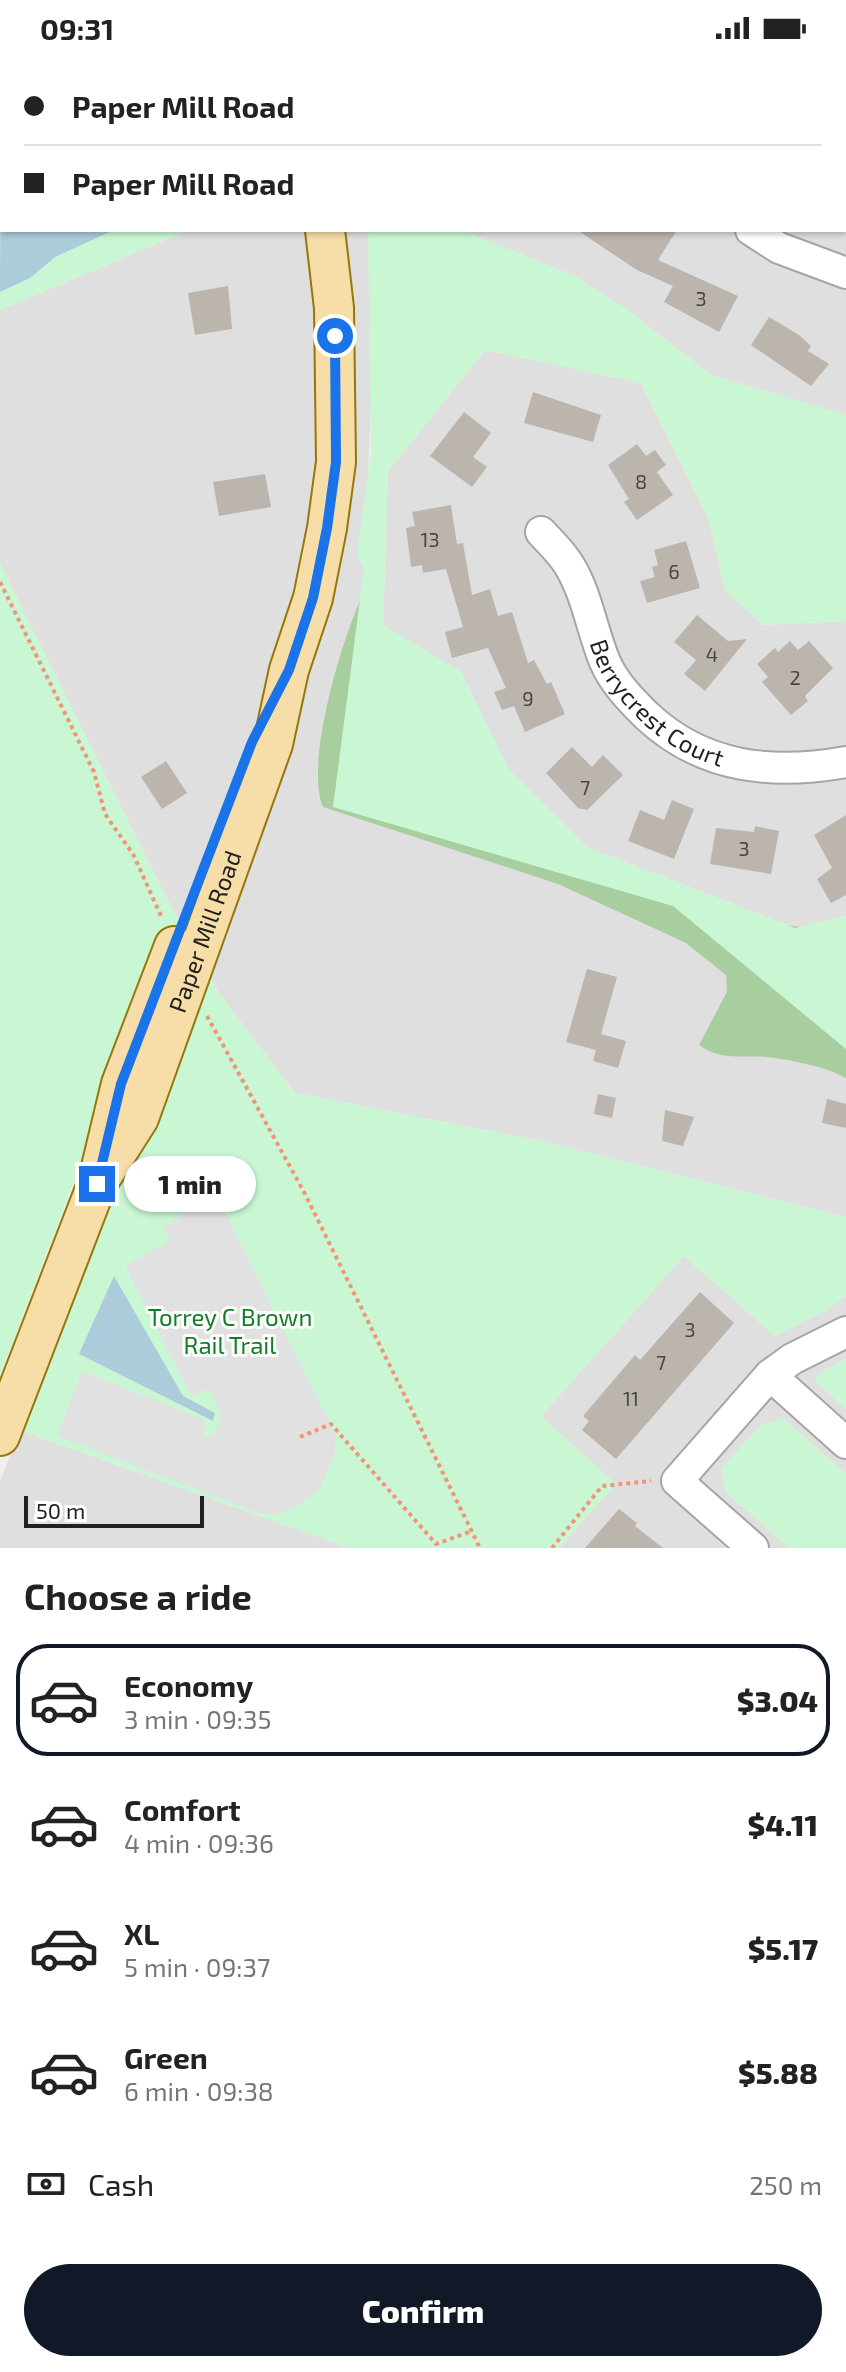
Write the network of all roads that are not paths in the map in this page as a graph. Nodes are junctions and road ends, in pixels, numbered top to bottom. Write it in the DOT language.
graph roads {
  1 [pos="325,232"];
  2 [pos="754,232"];
  3 [pos="846,273"];
  4 [pos="541,532"];
  5 [pos="846,762"];
  6 [pos="846,1332"];
  7 [pos="770,1375"];
  8 [pos="0,1436"];
  9 [pos="846,1443"];
  10 [pos="753,1548"];
  1 -- 8 [label="main road, Paper Mill Road"];
  2 -- 3 [label="street"];
  4 -- 5 [label="street, Berrycrest Court"];
  6 -- 7 [label="street"];
  7 -- 9 [label="street"];
  7 -- 10 [label="street"];
}
